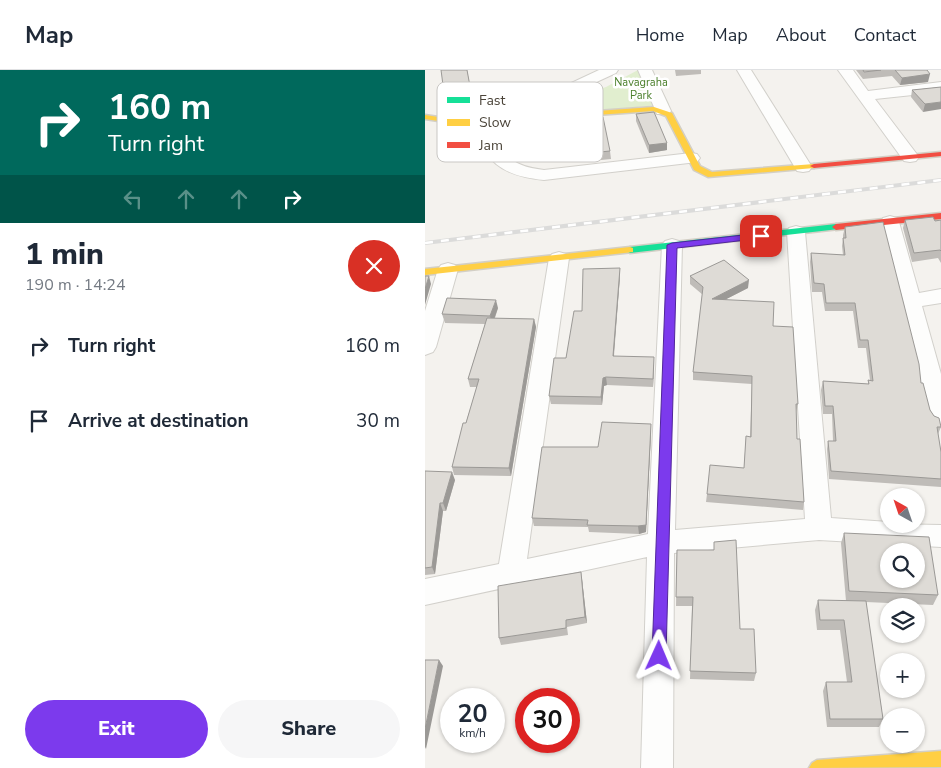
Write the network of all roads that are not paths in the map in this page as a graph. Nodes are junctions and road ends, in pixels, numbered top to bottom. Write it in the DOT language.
graph roads {
  1 [pos="611,70"];
  2 [pos="645,70"];
  3 [pos="744,70"];
  4 [pos="845,70"];
  5 [pos="939,81"];
  6 [pos="585,82"];
  7 [pos="864,96"];
  8 [pos="603,111"];
  9 [pos="663,111"];
  10 [pos="941,154"];
  11 [pos="910,157"];
  12 [pos="691,158"];
  13 [pos="504,162"];
  14 [pos="803,167"];
  15 [pos="941,216"];
  16 [pos="891,222"];
  17 [pos="796,232"];
  18 [pos="672,245"];
  19 [pos="559,258"];
  20 [pos="448,270"];
  21 [pos="425,272"];
  22 [pos="941,296"];
  23 [pos="911,301"];
  24 [pos="425,347"];
  25 [pos="941,417"];
  26 [pos="819,529"];
  27 [pos="941,536"];
  28 [pos="661,543"];
  29 [pos="511,574"];
  30 [pos="425,592"];
  31 [pos="941,759"];
  32 [pos="657,768"];
  33 [pos="817,768"];
  1 -- 6 [label="street"];
  2 -- 9 [label="street"];
  3 -- 14 [label="street"];
  4 -- 7 [label="street"];
  5 -- 7 [label="street"];
  7 -- 11 [label="street"];
  8 -- 9 [label="street"];
  9 -- 12 [label="street"];
  10 -- 11 [label="street"];
  11 -- 14 [label="street"];
  12 -- 13 [label="street"];
  12 -- 14 [label="street"];
  15 -- 16 [label="street"];
  16 -- 17 [label="street"];
  16 -- 23 [label="street"];
  17 -- 18 [label="street"];
  17 -- 26 [label="street"];
  18 -- 19 [label="street"];
  18 -- 28 [label="street"];
  19 -- 20 [label="street"];
  19 -- 29 [label="street"];
  20 -- 21 [label="street"];
  20 -- 24 [label="street"];
  22 -- 23 [label="street"];
  23 -- 25 [label="street"];
  26 -- 27 [label="street"];
  26 -- 28 [label="street"];
  28 -- 29 [label="street"];
  28 -- 32 [label="street"];
  29 -- 30 [label="street"];
  31 -- 33 [label="street"];
}
